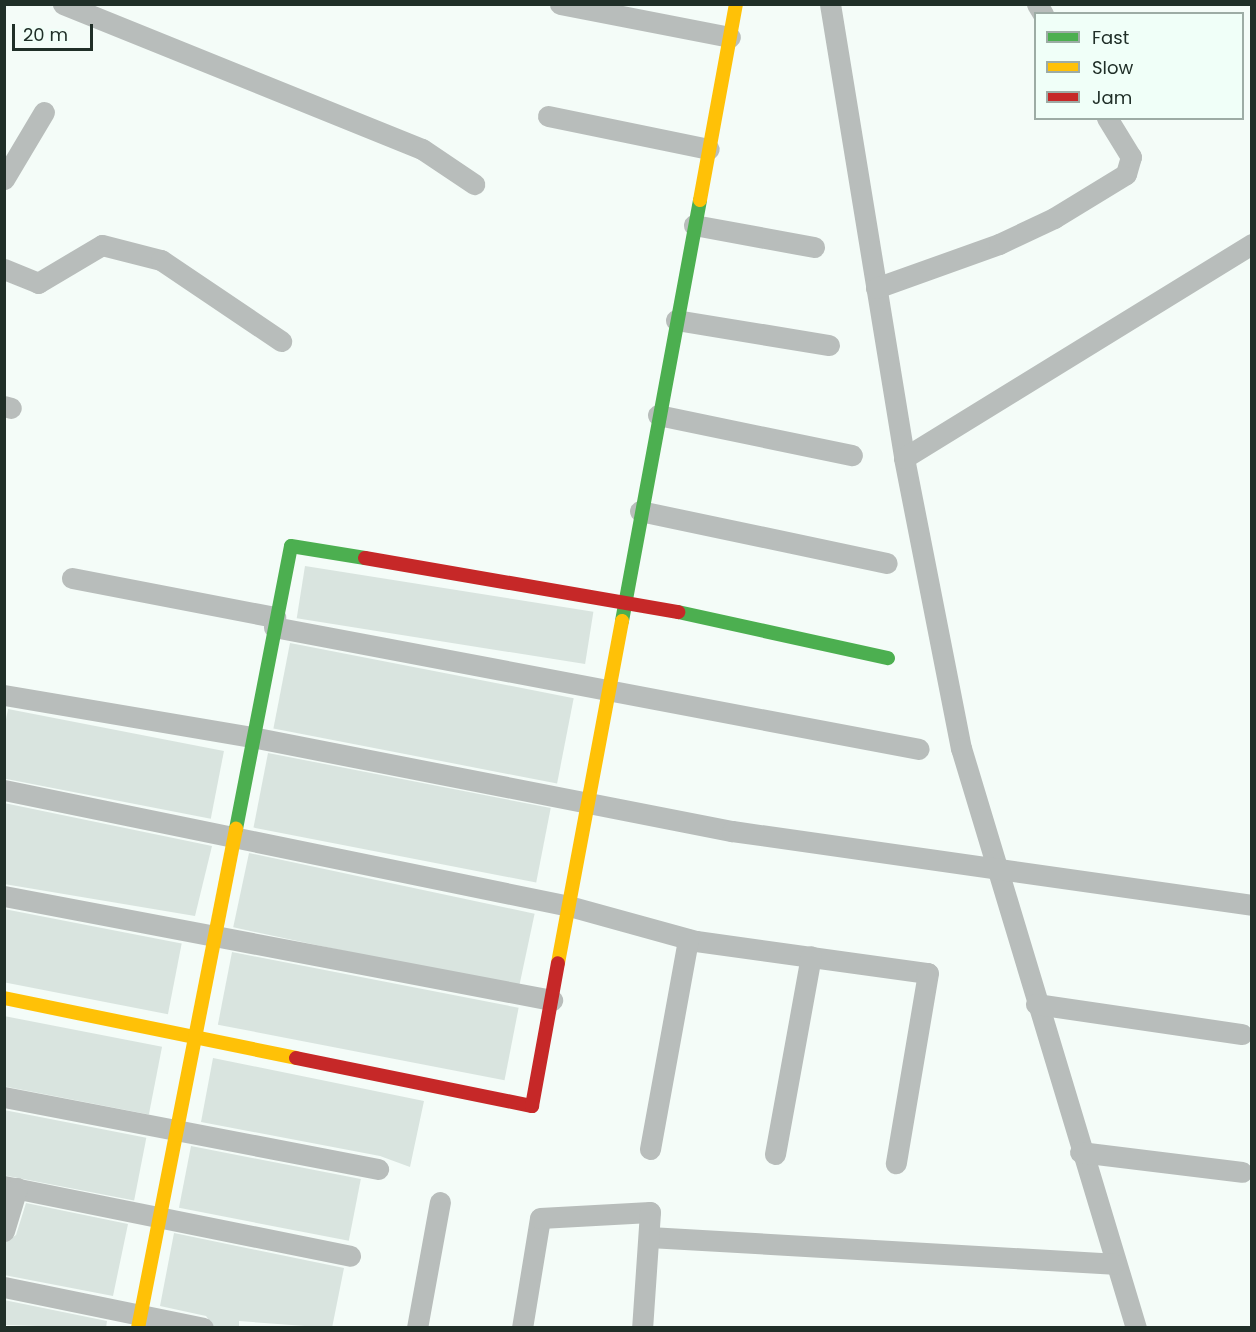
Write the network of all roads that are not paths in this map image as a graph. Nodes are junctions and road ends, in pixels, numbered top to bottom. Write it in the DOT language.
graph roads {
  1 [pos="63,4"];
  2 [pos="560,4"];
  3 [pos="736,4"];
  4 [pos="830,4"];
  5 [pos="730,37"];
  6 [pos="44,112"];
  7 [pos="548,116"];
  8 [pos="1108,120"];
  9 [pos="709,149"];
  10 [pos="4,179"];
  11 [pos="474,184"];
  12 [pos="694,225"];
  13 [pos="1251,244"];
  14 [pos="814,247"];
  15 [pos="4,269"];
  16 [pos="876,288"];
  17 [pos="676,320"];
  18 [pos="281,341"];
  19 [pos="829,345"];
  20 [pos="658,415"];
  21 [pos="852,455"];
  22 [pos="904,458"];
  23 [pos="640,511"];
  24 [pos="887,563"];
  25 [pos="72,578"];
  26 [pos="624,600"];
  27 [pos="275,622"];
  28 [pos="888,658"];
  29 [pos="608,691"];
  30 [pos="4,695"];
  31 [pos="252,737"];
  32 [pos="919,749"];
  33 [pos="4,790"];
  34 [pos="587,802"];
  35 [pos="232,835"];
  36 [pos="997,871"];
  37 [pos="4,896"];
  38 [pos="1251,905"];
  39 [pos="568,906"];
  40 [pos="217,937"];
  41 [pos="688,939"];
  42 [pos="811,956"];
  43 [pos="4,998"];
  44 [pos="552,1000"];
  45 [pos="1036,1004"];
  46 [pos="1242,1034"];
  47 [pos="194,1040"];
  48 [pos="4,1098"];
  49 [pos="176,1133"];
  50 [pos="650,1149"];
  51 [pos="1080,1152"];
  52 [pos="775,1154"];
  53 [pos="896,1163"];
  54 [pos="378,1169"];
  55 [pos="1242,1172"];
  56 [pos="11,1187"];
  57 [pos="441,1202"];
  58 [pos="160,1218"];
  59 [pos="4,1231"];
  60 [pos="649,1236"];
  61 [pos="350,1256"];
  62 [pos="1113,1264"];
  63 [pos="4,1287"];
  64 [pos="139,1322"];
  65 [pos="203,1328"];
  66 [pos="417,1328"];
  67 [pos="522,1328"];
  68 [pos="642,1328"];
  69 [pos="1136,1328"];
  1 -- 11 [label="street"];
  2 -- 5 [label="street"];
  3 -- 5 [label="street"];
  4 -- 16 [label="street"];
  5 -- 9 [label="street"];
  6 -- 10 [label="street"];
  7 -- 9 [label="street"];
  8 -- 16 [label="street"];
  9 -- 12 [label="street"];
  12 -- 14 [label="street"];
  12 -- 17 [label="street"];
  13 -- 22 [label="street"];
  15 -- 18 [label="street"];
  16 -- 22 [label="street"];
  17 -- 19 [label="street"];
  17 -- 20 [label="street"];
  20 -- 21 [label="street"];
  20 -- 23 [label="street"];
  22 -- 36 [label="street"];
  23 -- 24 [label="street"];
  23 -- 26 [label="street"];
  25 -- 27 [label="street"];
  26 -- 27 [label="street"];
  26 -- 28 [label="street"];
  26 -- 29 [label="street"];
  27 -- 29 [label="street"];
  27 -- 31 [label="street"];
  29 -- 32 [label="street"];
  29 -- 34 [label="street"];
  30 -- 31 [label="street"];
  31 -- 34 [label="street"];
  31 -- 35 [label="street"];
  33 -- 35 [label="street"];
  34 -- 36 [label="street"];
  34 -- 39 [label="street"];
  35 -- 39 [label="street"];
  35 -- 40 [label="street"];
  36 -- 38 [label="street"];
  36 -- 45 [label="street"];
  37 -- 40 [label="street"];
  39 -- 41 [label="street"];
  39 -- 44 [label="street"];
  40 -- 44 [label="street"];
  40 -- 47 [label="street"];
  41 -- 42 [label="street"];
  41 -- 50 [label="street"];
  42 -- 52 [label="street"];
  42 -- 53 [label="street"];
  43 -- 47 [label="street"];
  44 -- 47 [label="street"];
  45 -- 46 [label="street"];
  45 -- 51 [label="street"];
  47 -- 49 [label="street"];
  48 -- 49 [label="street"];
  49 -- 54 [label="street"];
  49 -- 58 [label="street"];
  51 -- 55 [label="street"];
  51 -- 62 [label="street"];
  56 -- 58 [label="street"];
  56 -- 59 [label="street"];
  57 -- 66 [label="street"];
  58 -- 61 [label="street"];
  58 -- 64 [label="street"];
  60 -- 62 [label="street"];
  60 -- 67 [label="street"];
  60 -- 68 [label="street"];
  62 -- 69 [label="street"];
  63 -- 64 [label="street"];
  64 -- 65 [label="street"];
}
